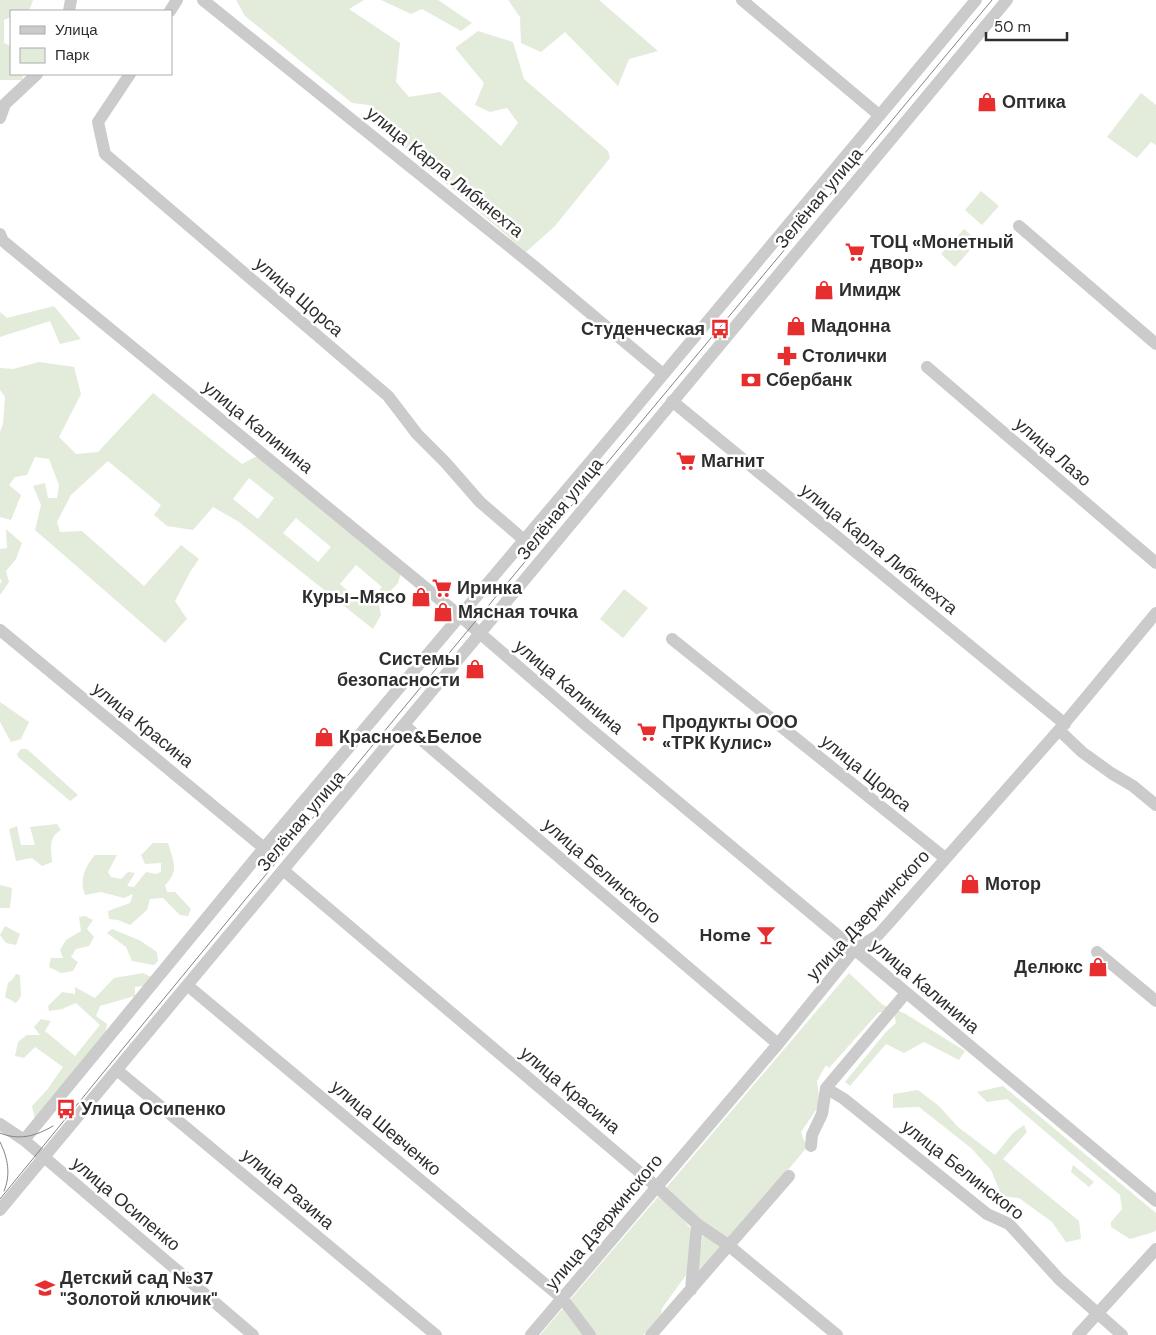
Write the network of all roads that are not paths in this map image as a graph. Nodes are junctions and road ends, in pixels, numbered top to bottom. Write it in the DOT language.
graph roads {
  1 [pos="203,0"];
  2 [pos="742,0"];
  3 [pos="976,0"];
  4 [pos="1007,0"];
  5 [pos="36,75"];
  6 [pos="129,75"];
  7 [pos="879,115"];
  8 [pos="0,118"];
  9 [pos="1019,226"];
  10 [pos="1,242"];
  11 [pos="1156,344"];
  12 [pos="927,367"];
  13 [pos="663,374"];
  14 [pos="672,401"];
  15 [pos="524,540"];
  16 [pos="1156,563"];
  17 [pos="1156,613"];
  18 [pos="460,616"];
  19 [pos="0,630"];
  20 [pos="481,634"];
  21 [pos="672,640"];
  22 [pos="404,725"];
  23 [pos="1062,727"];
  24 [pos="1156,805"];
  25 [pos="264,848"];
  26 [pos="945,858"];
  27 [pos="283,870"];
  28 [pos="854,950"];
  29 [pos="1098,952"];
  30 [pos="187,985"];
  31 [pos="906,993"];
  32 [pos="1156,1001"];
  33 [pos="778,1044"];
  34 [pos="117,1070"];
  35 [pos="826,1088"];
  36 [pos="0,1124"];
  37 [pos="24,1140"];
  38 [pos="811,1146"];
  39 [pos="45,1157"];
  40 [pos="789,1176"];
  41 [pos="657,1187"];
  42 [pos="1156,1201"];
  43 [pos="0,1210"];
  44 [pos="697,1224"];
  45 [pos="728,1245"];
  46 [pos="1156,1249"];
  47 [pos="691,1290"];
  48 [pos="563,1298"];
  49 [pos="1097,1312"];
  50 [pos="253,1335"];
  51 [pos="436,1335"];
  52 [pos="531,1335"];
  53 [pos="590,1335"];
  54 [pos="651,1335"];
  55 [pos="836,1335"];
  56 [pos="1078,1335"];
  57 [pos="1122,1335"];
  1 -- 13 [label="street, улица Карла Либкнехта"];
  2 -- 7 [label="street"];
  3 -- 7 [label="street, Зелёная улица"];
  4 -- 14 [label="street, Зелёная улица"];
  5 -- 8 [label="street"];
  6 -- 15 [label="street, улица Щорса"];
  7 -- 13 [label="street, Зелёная улица"];
  9 -- 11 [label="street"];
  10 -- 18 [label="street, улица Калинина"];
  12 -- 16 [label="street, улица Лазо"];
  13 -- 15 [label="street, Зелёная улица"];
  14 -- 20 [label="street, Зелёная улица"];
  14 -- 23 [label="street, улица Карла Либкнехта"];
  15 -- 18 [label="street, Зелёная улица"];
  17 -- 23 [label="street, улица Дзержинского"];
  18 -- 20 [label="street, улица Калинина"];
  18 -- 25 [label="street, Зелёная улица"];
  19 -- 25 [label="street, улица Красина"];
  20 -- 22 [label="street, Зелёная улица"];
  20 -- 28 [label="street, улица Калинина"];
  21 -- 26 [label="street, улица Щорса"];
  22 -- 27 [label="street, Зелёная улица"];
  22 -- 33 [label="street, улица Белинского"];
  23 -- 24 [label="street, улица Карла Либкнехта"];
  23 -- 26 [label="street, улица Дзержинского"];
  25 -- 37 [label="street, Зелёная улица"];
  26 -- 28 [label="street, улица Дзержинского"];
  27 -- 30 [label="street, Зелёная улица"];
  27 -- 41 [label="street, улица Красина"];
  28 -- 31 [label="street, улица Калинина"];
  28 -- 33 [label="street, улица Дзержинского"];
  29 -- 32 [label="street"];
  30 -- 34 [label="street, Зелёная улица"];
  30 -- 48 [label="street, улица Шевченко"];
  31 -- 35 [label="street"];
  31 -- 42 [label="street, улица Калинина"];
  33 -- 41 [label="street, улица Дзержинского"];
  34 -- 39 [label="street, Зелёная улица"];
  34 -- 51 [label="street, улица Разина"];
  35 -- 38 [label="street"];
  35 -- 49 [label="street, улица Белинского"];
  36 -- 37 [label="street, улица Осипенко"];
  37 -- 39 [label="street, улица Осипенко"];
  39 -- 43 [label="street, Зелёная улица"];
  39 -- 50 [label="street, улица Осипенко"];
  40 -- 45 [label="street"];
  41 -- 44 [label="street, улица Красина"];
  41 -- 48 [label="street, улица Дзержинского"];
  44 -- 45 [label="street, улица Красина"];
  44 -- 47 [label="street"];
  45 -- 47 [label="street"];
  45 -- 55 [label="street, улица Красина"];
  46 -- 49 [label="street"];
  47 -- 54 [label="street"];
  48 -- 52 [label="street, улица Дзержинского"];
  48 -- 53 [label="street, улица Шевченко"];
  49 -- 56 [label="street"];
  49 -- 57 [label="street, улица Белинского"];
}
